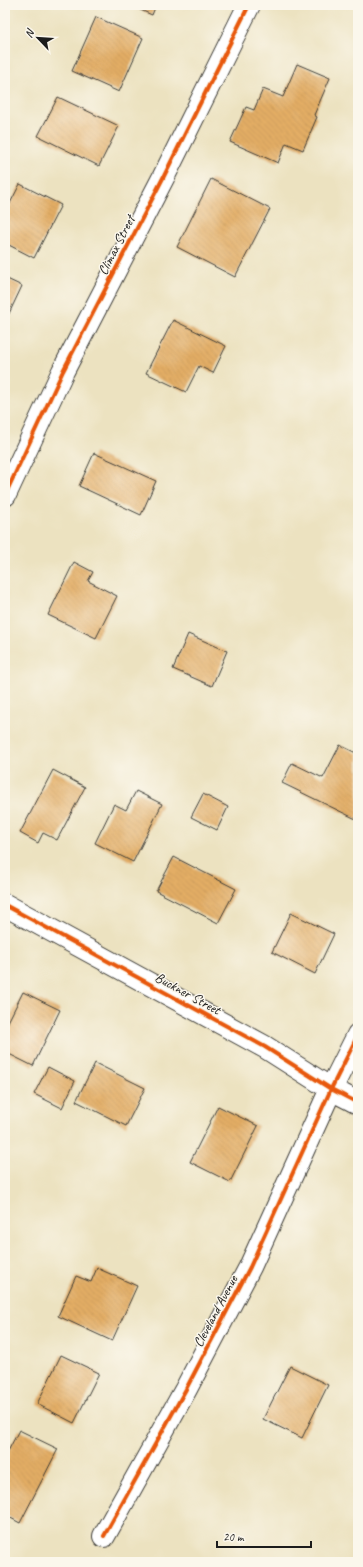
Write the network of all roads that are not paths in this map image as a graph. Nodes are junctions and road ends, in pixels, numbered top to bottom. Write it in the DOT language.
graph roads {
  1 [pos="249,5"];
  2 [pos="5,495"];
  3 [pos="5,905"];
  4 [pos="358,1035"];
  5 [pos="331,1089"];
  6 [pos="358,1104"];
  7 [pos="104,1536"];
  1 -- 2 [label="street, Climax Street"];
  3 -- 5 [label="street, Buckner Street"];
  4 -- 5 [label="street, Cleveland Avenue"];
  5 -- 6 [label="street, Buckner Street"];
  5 -- 7 [label="street, Cleveland Avenue"];
}
